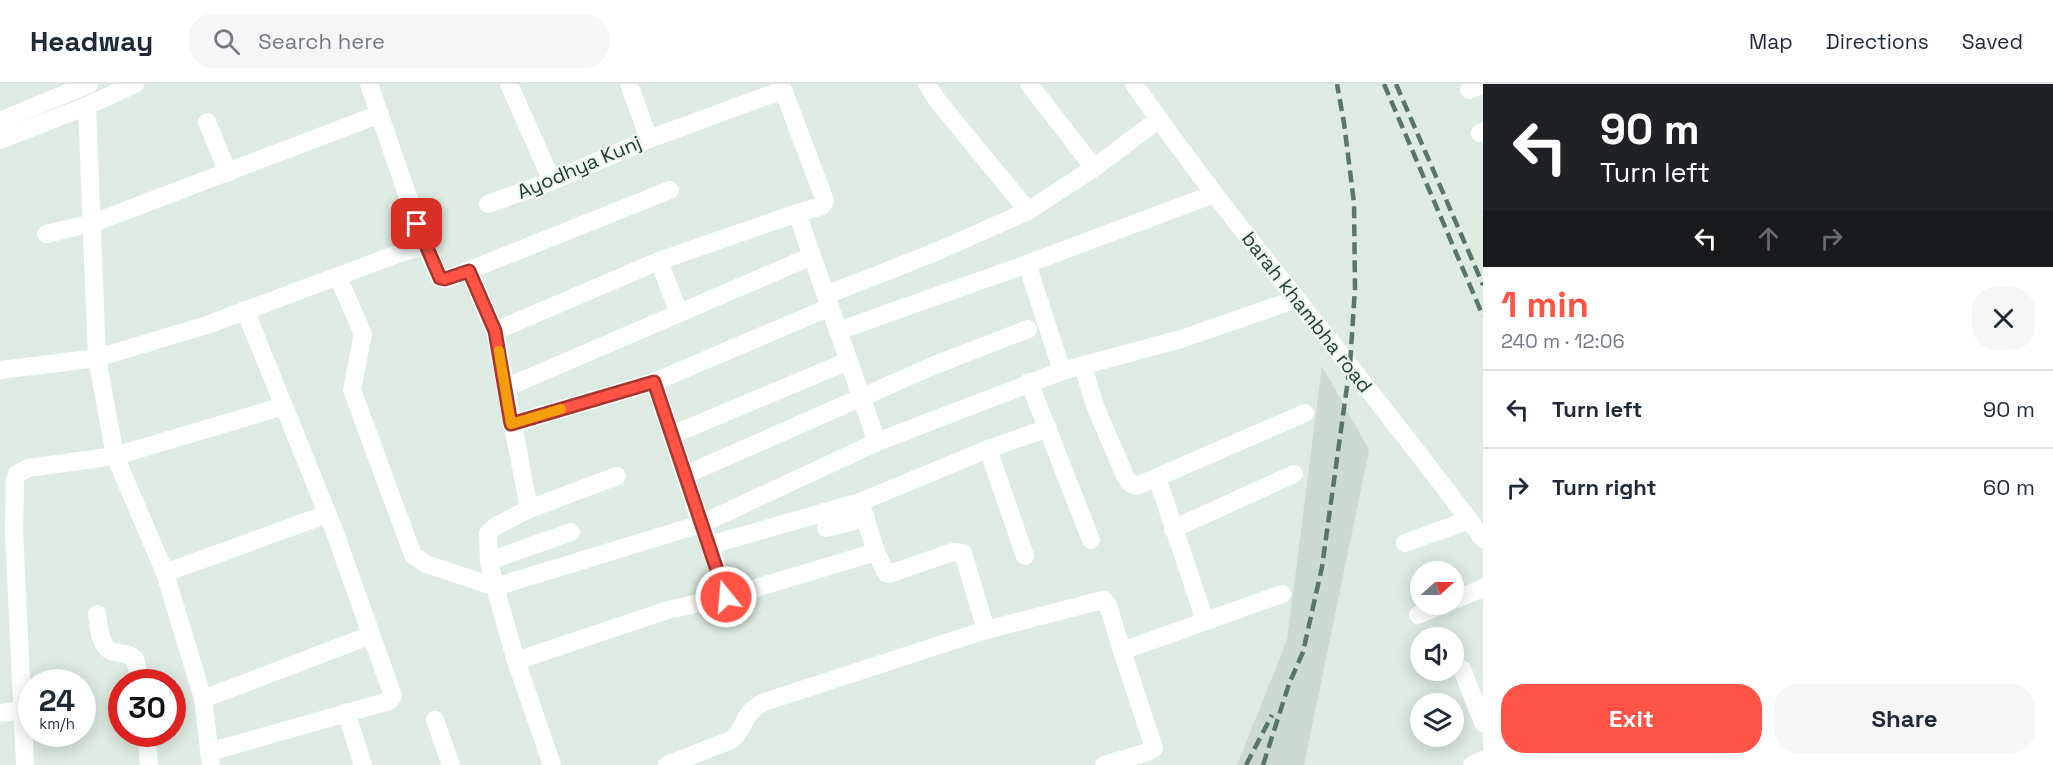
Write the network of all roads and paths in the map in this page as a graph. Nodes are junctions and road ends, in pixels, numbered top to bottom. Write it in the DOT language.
graph roads {
  1 [pos="88,84"];
  2 [pos="135,84"];
  3 [pos="369,84"];
  4 [pos="509,84"];
  5 [pos="629,84"];
  6 [pos="927,84"];
  7 [pos="1029,84"];
  8 [pos="1134,84"];
  9 [pos="782,87"];
  10 [pos="87,106"];
  11 [pos="380,114"];
  12 [pos="1159,119"];
  13 [pos="0,121"];
  14 [pos="207,122"];
  15 [pos="649,139"];
  16 [pos="0,140"];
  17 [pos="1094,168"];
  18 [pos="228,173"];
  19 [pos="552,181"];
  20 [pos="669,190"];
  21 [pos="1214,194"];
  22 [pos="488,204"];
  23 [pos="1028,212"];
  24 [pos="797,213"];
  25 [pos="93,223"];
  26 [pos="46,234"];
  27 [pos="425,246"];
  28 [pos="812,256"];
  29 [pos="659,261"];
  30 [pos="1027,264"];
  31 [pos="469,271"];
  32 [pos="338,278"];
  33 [pos="1297,299"];
  34 [pos="828,301"];
  35 [pos="245,310"];
  36 [pos="679,313"];
  37 [pos="1028,329"];
  38 [pos="495,331"];
  39 [pos="838,331"];
  40 [pos="97,358"];
  41 [pos="848,361"];
  42 [pos="1083,366"];
  43 [pos="0,370"];
  44 [pos="1062,371"];
  45 [pos="654,382"];
  46 [pos="1029,382"];
  47 [pos="505,388"];
  48 [pos="861,397"];
  49 [pos="284,406"];
  50 [pos="1305,413"];
  51 [pos="511,424"];
  52 [pos="1048,428"];
  53 [pos="672,435"];
  54 [pos="877,441"];
  55 [pos="988,449"];
  56 [pos="115,456"];
  57 [pos="1294,474"];
  58 [pos="685,475"];
  59 [pos="617,476"];
  60 [pos="1156,477"];
  61 [pos="529,509"];
  62 [pos="863,510"];
  63 [pos="327,514"];
  64 [pos="1469,520"];
  65 [pos="701,524"];
  66 [pos="826,528"];
  67 [pos="1173,529"];
  68 [pos="571,532"];
  69 [pos="1483,539"];
  70 [pos="1091,540"];
  71 [pos="1406,543"];
  72 [pos="710,545"];
  73 [pos="876,552"];
  74 [pos="1025,556"];
  75 [pos="489,561"];
  76 [pos="165,573"];
  77 [pos="495,586"];
  78 [pos="1483,588"];
  79 [pos="1282,594"];
  80 [pos="1464,596"];
  81 [pos="726,597"];
  82 [pos="97,614"];
  83 [pos="1205,621"];
  84 [pos="986,630"];
  85 [pos="371,635"];
  86 [pos="1122,651"];
  87 [pos="516,662"];
  88 [pos="20,669"];
  89 [pos="137,669"];
  90 [pos="1464,674"];
  91 [pos="203,699"];
  92 [pos="18,711"];
  93 [pos="346,712"];
  94 [pos="0,713"];
  95 [pos="435,720"];
  96 [pos="1483,723"];
  97 [pos="24,747"];
  98 [pos="147,747"];
  99 [pos="210,758"];
  100 [pos="1483,760"];
  101 [pos="25,765"];
  102 [pos="149,765"];
  103 [pos="363,765"];
  104 [pos="451,765"];
  105 [pos="552,765"];
  106 [pos="667,765"];
  107 [pos="1104,765"];
  108 [pos="1472,765"];
  1 -- 13 [label="street"];
  2 -- 10 [label="street"];
  3 -- 11 [label="street"];
  4 -- 19 [label="street"];
  5 -- 15 [label="street, Ayodhya Kunj"];
  6 -- 23 [label="street"];
  7 -- 17 [label="street"];
  8 -- 12 [label="street, barah khambha road"];
  9 -- 15 [label="street"];
  9 -- 24 [label="street"];
  10 -- 16 [label="street"];
  10 -- 25 [label="street"];
  11 -- 18 [label="street"];
  11 -- 27 [label="street"];
  12 -- 17 [label="street"];
  12 -- 21 [label="street, barah khambha road"];
  14 -- 18 [label="street"];
  15 -- 19 [label="street, Ayodhya Kunj"];
  17 -- 23 [label="street"];
  18 -- 25 [label="street"];
  19 -- 22 [label="street, Ayodhya Kunj"];
  20 -- 31 [label="street"];
  21 -- 30 [label="street"];
  21 -- 33 [label="street, barah khambha road"];
  23 -- 34 [label="street"];
  24 -- 28 [label="street"];
  24 -- 29 [label="street"];
  25 -- 26 [label="street"];
  25 -- 40 [label="street"];
  27 -- 31 [label="street"];
  27 -- 32 [label="street"];
  28 -- 34 [label="street"];
  28 -- 36 [label="street"];
  29 -- 36 [label="street"];
  29 -- 38 [label="street"];
  30 -- 39 [label="street"];
  30 -- 44 [label="street"];
  31 -- 38 [label="street"];
  32 -- 35 [label="street"];
  32 -- 77 [label="street"];
  33 -- 42 [label="street"];
  33 -- 64 [label="street, barah khambha road"];
  34 -- 39 [label="street"];
  34 -- 45 [label="street"];
  35 -- 40 [label="street"];
  35 -- 49 [label="street"];
  36 -- 47 [label="street"];
  37 -- 48 [label="street"];
  38 -- 47 [label="street"];
  39 -- 41 [label="street"];
  40 -- 43 [label="street"];
  40 -- 56 [label="street"];
  41 -- 48 [label="street"];
  41 -- 53 [label="street"];
  42 -- 44 [label="street"];
  42 -- 60 [label="street"];
  44 -- 46 [label="street"];
  45 -- 51 [label="street"];
  45 -- 53 [label="street"];
  46 -- 52 [label="street"];
  46 -- 54 [label="street"];
  47 -- 51 [label="street"];
  48 -- 54 [label="street"];
  48 -- 58 [label="street"];
  49 -- 56 [label="street"];
  49 -- 63 [label="street"];
  50 -- 60 [label="street"];
  51 -- 61 [label="street"];
  52 -- 55 [label="street"];
  52 -- 70 [label="street"];
  53 -- 58 [label="street"];
  54 -- 65 [label="street"];
  55 -- 62 [label="street"];
  55 -- 74 [label="street"];
  56 -- 76 [label="street"];
  56 -- 88 [label="street"];
  57 -- 67 [label="street"];
  58 -- 65 [label="street"];
  59 -- 61 [label="street"];
  60 -- 67 [label="street"];
  61 -- 75 [label="street"];
  62 -- 66 [label="street"];
  62 -- 72 [label="street"];
  62 -- 73 [label="street"];
  63 -- 76 [label="street"];
  63 -- 85 [label="street"];
  64 -- 69 [label="street, barah khambha road"];
  64 -- 71 [label="street"];
  65 -- 72 [label="street"];
  65 -- 77 [label="street"];
  67 -- 83 [label="street"];
  68 -- 75 [label="street"];
  72 -- 81 [label="street"];
  73 -- 81 [label="street"];
  73 -- 84 [label="street"];
  75 -- 77 [label="street"];
  76 -- 91 [label="street"];
  77 -- 87 [label="street"];
  78 -- 80 [label="street"];
  79 -- 83 [label="street"];
  81 -- 87 [label="street"];
  82 -- 89 [label="street"];
  83 -- 86 [label="street"];
  84 -- 86 [label="street"];
  84 -- 106 [label="street"];
  85 -- 91 [label="street"];
  85 -- 93 [label="street"];
  86 -- 107 [label="street"];
  87 -- 105 [label="street"];
  90 -- 96 [label="street"];
  91 -- 99 [label="street"];
  92 -- 94 [label="street"];
  93 -- 99 [label="street"];
  93 -- 103 [label="street"];
  95 -- 104 [label="street"];
  97 -- 101 [label="street"];
  98 -- 102 [label="street"];
  100 -- 108 [label="street"];
}
